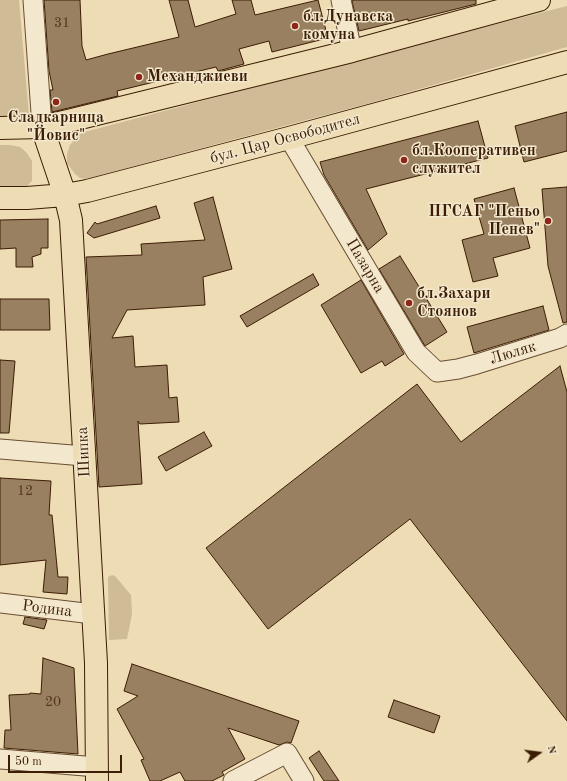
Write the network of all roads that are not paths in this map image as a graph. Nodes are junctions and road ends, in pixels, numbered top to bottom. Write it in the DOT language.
graph roads {
  1 [pos="33,0"];
  2 [pos="341,0"];
  3 [pos="539,0"];
  4 [pos="352,51"];
  5 [pos="567,62"];
  6 [pos="42,127"];
  7 [pos="0,128"];
  8 [pos="289,138"];
  9 [pos="65,195"];
  10 [pos="0,198"];
  11 [pos="567,334"];
  12 [pos="458,368"];
  13 [pos="0,449"];
  14 [pos="84,456"];
  15 [pos="0,603"];
  16 [pos="94,614"];
  17 [pos="0,759"];
  18 [pos="97,774"];
  19 [pos="233,781"];
  20 [pos="304,781"];
  1 -- 6 [label="street"];
  2 -- 4 [label="street"];
  3 -- 4 [label="main road"];
  4 -- 6 [label="main road"];
  5 -- 8 [label="main road, бул. Цар Освободител"];
  6 -- 7 [label="main road"];
  6 -- 9 [label="main road, Шипка"];
  8 -- 9 [label="main road, бул. Цар Освободител"];
  8 -- 12 [label="street, Пазарна"];
  9 -- 10 [label="main road, бул. Цар Освободител"];
  9 -- 14 [label="main road, Шипка"];
  11 -- 12 [label="street, Люляк"];
  13 -- 14 [label="street"];
  14 -- 16 [label="main road, Шипка"];
  15 -- 16 [label="street, Родина"];
  16 -- 18 [label="main road, Шипка"];
  17 -- 18 [label="street"];
  19 -- 20 [label="street"];
}
